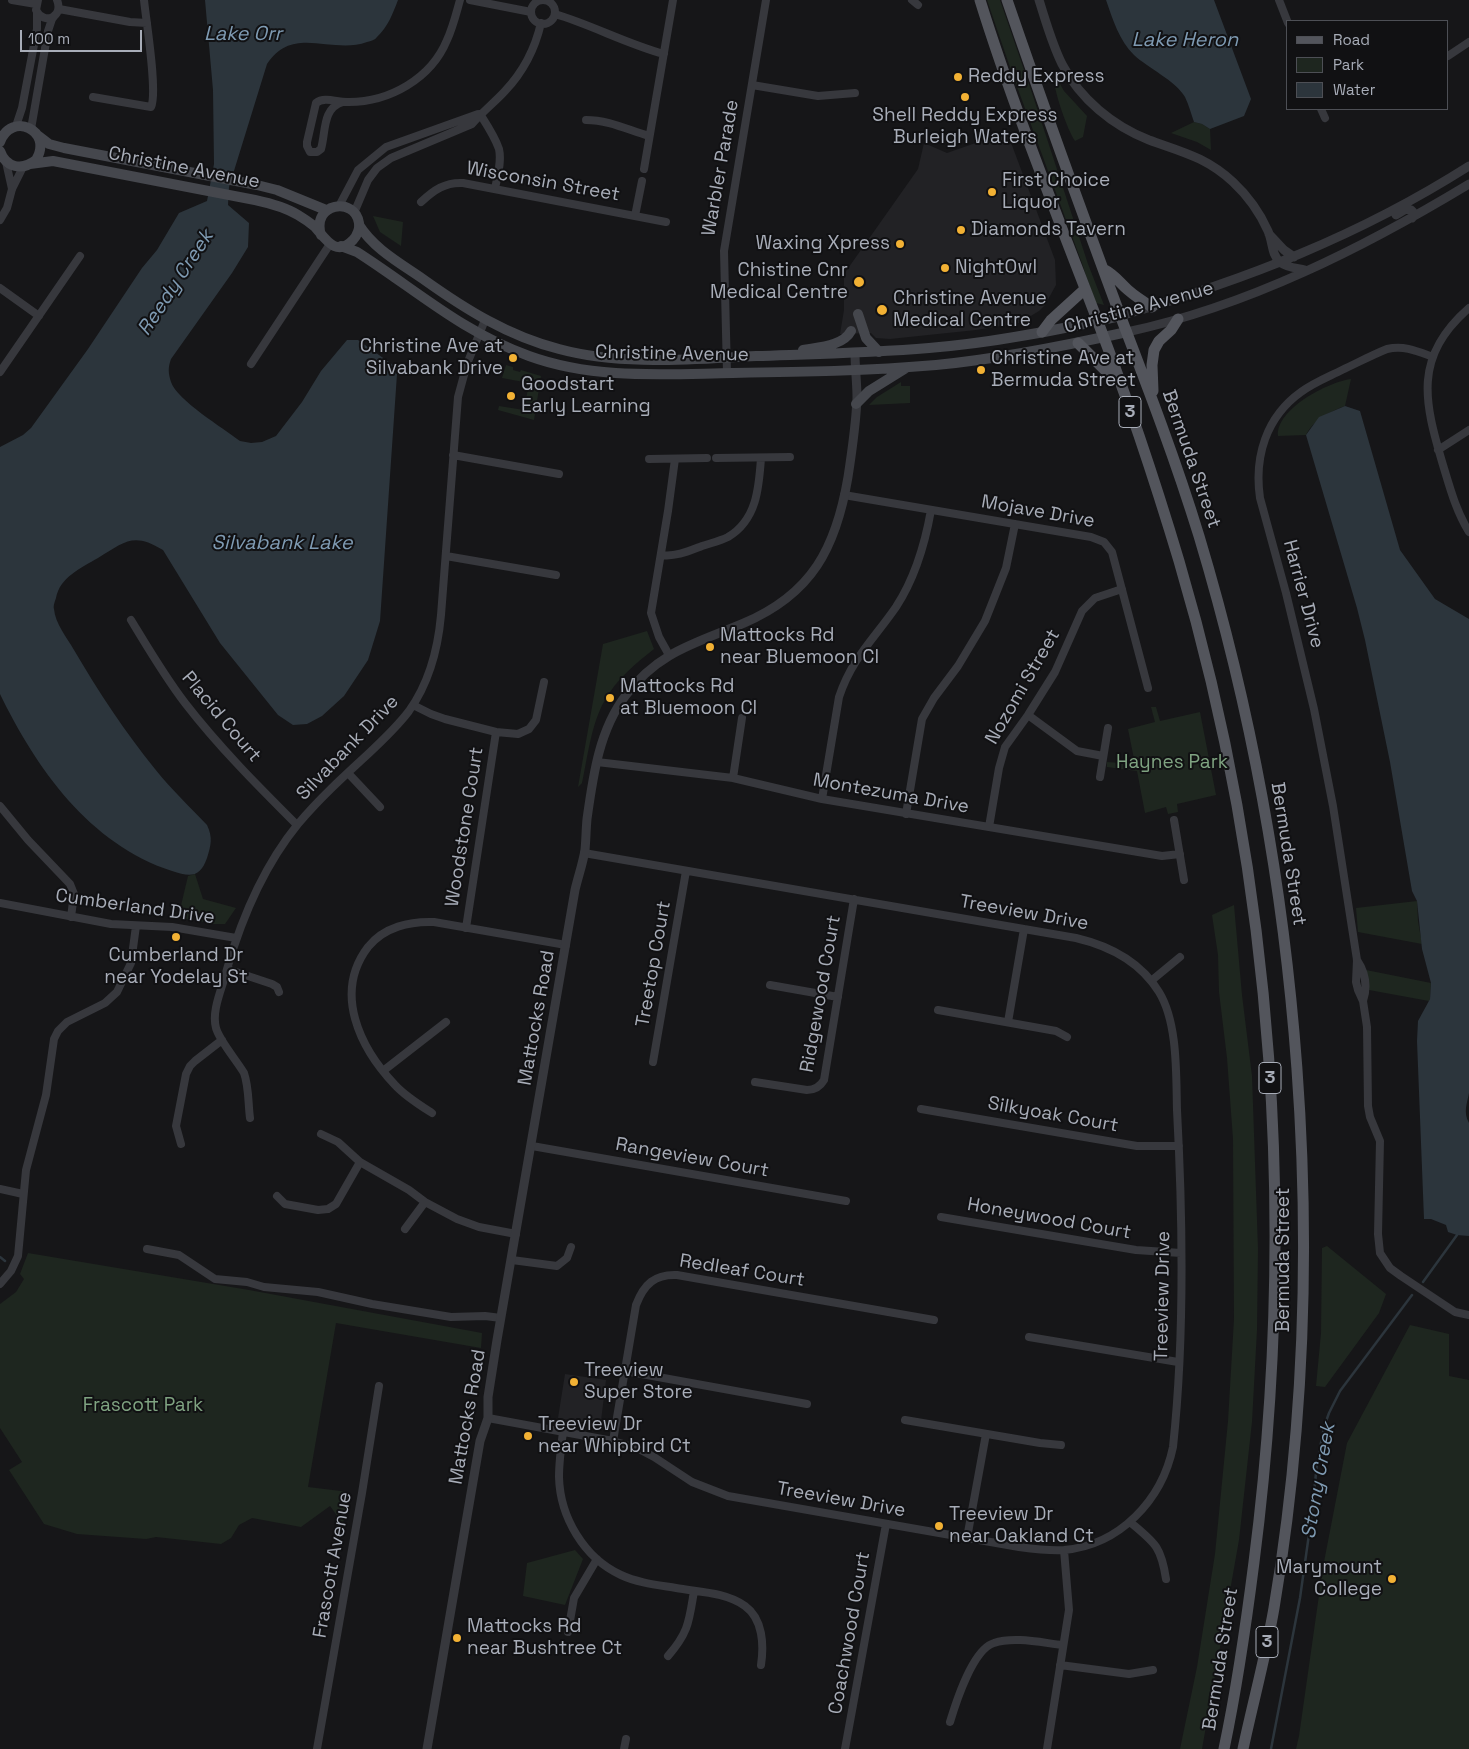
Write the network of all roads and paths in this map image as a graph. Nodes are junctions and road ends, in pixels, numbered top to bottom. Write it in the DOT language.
graph roads {
  1 [pos="12,0"];
  2 [pos="57,0"];
  3 [pos="144,0"];
  4 [pos="460,0"];
  5 [pos="470,0"];
  6 [pos="544,0"];
  7 [pos="673,0"];
  8 [pos="766,0"];
  9 [pos="980,0"];
  10 [pos="1007,0"];
  11 [pos="1039,0"];
  12 [pos="1279,0"];
  13 [pos="37,6"];
  14 [pos="57,12"];
  15 [pos="532,12"];
  16 [pos="555,14"];
  17 [pos="1287,20"];
  18 [pos="147,23"];
  19 [pos="541,23"];
  20 [pos="1469,42"];
  21 [pos="664,54"];
  22 [pos="1449,55"];
  23 [pos="752,85"];
  24 [pos="855,93"];
  25 [pos="93,97"];
  26 [pos="341,102"];
  27 [pos="1321,110"];
  28 [pos="480,114"];
  29 [pos="1325,118"];
  30 [pos="586,120"];
  31 [pos="8,129"];
  32 [pos="34,132"];
  33 [pos="649,136"];
  34 [pos="0,142"];
  35 [pos="2,157"];
  36 [pos="27,166"];
  37 [pos="1469,166"];
  38 [pos="644,169"];
  39 [pos="642,181"];
  40 [pos="1469,184"];
  41 [pos="12,189"];
  42 [pos="495,189"];
  43 [pos="421,202"];
  44 [pos="339,206"];
  45 [pos="326,210"];
  46 [pos="354,213"];
  47 [pos="635,216"];
  48 [pos="1412,218"];
  49 [pos="0,220"];
  50 [pos="666,222"];
  51 [pos="1372,222"];
  52 [pos="359,225"];
  53 [pos="1269,234"];
  54 [pos="321,235"];
  55 [pos="330,244"];
  56 [pos="341,246"];
  57 [pos="80,256"];
  58 [pos="1294,257"];
  59 [pos="1281,263"];
  60 [pos="1103,269"];
  61 [pos="1305,270"];
  62 [pos="0,288"];
  63 [pos="1085,289"];
  64 [pos="1152,307"];
  65 [pos="1469,308"];
  66 [pos="858,314"];
  67 [pos="39,316"];
  68 [pos="1120,316"];
  69 [pos="1178,319"];
  70 [pos="485,320"];
  71 [pos="1098,321"];
  72 [pos="852,331"];
  73 [pos="1042,332"];
  74 [pos="1127,332"];
  75 [pos="479,334"];
  76 [pos="1104,337"];
  77 [pos="1078,343"];
  78 [pos="879,352"];
  79 [pos="855,353"];
  80 [pos="780,356"];
  81 [pos="1433,357"];
  82 [pos="726,358"];
  83 [pos="638,359"];
  84 [pos="251,364"];
  85 [pos="909,367"];
  86 [pos="855,370"];
  87 [pos="0,372"];
  88 [pos="727,373"];
  89 [pos="639,374"];
  90 [pos="1117,374"];
  91 [pos="1152,399"];
  92 [pos="856,404"];
  93 [pos="1469,430"];
  94 [pos="1438,450"];
  95 [pos="453,455"];
  96 [pos="790,456"];
  97 [pos="707,458"];
  98 [pos="716,458"];
  99 [pos="761,458"];
  100 [pos="649,459"];
  101 [pos="675,459"];
  102 [pos="559,474"];
  103 [pos="844,495"];
  104 [pos="931,510"];
  105 [pos="1015,524"];
  106 [pos="1469,532"];
  107 [pos="661,555"];
  108 [pos="446,556"];
  109 [pos="556,576"];
  110 [pos="1122,589"];
  111 [pos="130,620"];
  112 [pos="669,655"];
  113 [pos="544,682"];
  114 [pos="1148,688"];
  115 [pos="413,705"];
  116 [pos="1028,715"];
  117 [pos="742,718"];
  118 [pos="1108,728"];
  119 [pos="496,732"];
  120 [pos="1103,756"];
  121 [pos="598,762"];
  122 [pos="348,773"];
  123 [pos="733,778"];
  124 [pos="1100,778"];
  125 [pos="822,799"];
  126 [pos="0,806"];
  127 [pos="380,807"];
  128 [pos="906,814"];
  129 [pos="1174,820"];
  130 [pos="297,825"];
  131 [pos="989,827"];
  132 [pos="584,853"];
  133 [pos="1180,854"];
  134 [pos="686,871"];
  135 [pos="1184,880"];
  136 [pos="854,899"];
  137 [pos="0,903"];
  138 [pos="71,917"];
  139 [pos="136,926"];
  140 [pos="466,928"];
  141 [pos="1024,929"];
  142 [pos="236,938"];
  143 [pos="566,944"];
  144 [pos="1180,957"];
  145 [pos="227,969"];
  146 [pos="1151,981"];
  147 [pos="770,985"];
  148 [pos="279,992"];
  149 [pos="838,997"];
  150 [pos="938,1010"];
  151 [pos="446,1022"];
  152 [pos="1008,1022"];
  153 [pos="1067,1037"];
  154 [pos="222,1040"];
  155 [pos="654,1062"];
  156 [pos="383,1071"];
  157 [pos="755,1082"];
  158 [pos="921,1109"];
  159 [pos="432,1112"];
  160 [pos="250,1118"];
  161 [pos="321,1134"];
  162 [pos="181,1144"];
  163 [pos="532,1146"];
  164 [pos="1179,1146"];
  165 [pos="360,1162"];
  166 [pos="0,1189"];
  167 [pos="22,1194"];
  168 [pos="277,1196"];
  169 [pos="846,1201"];
  170 [pos="425,1202"];
  171 [pos="941,1217"];
  172 [pos="405,1229"];
  173 [pos="516,1234"];
  174 [pos="571,1247"];
  175 [pos="147,1249"];
  176 [pos="1182,1253"];
  177 [pos="512,1260"];
  178 [pos="0,1284"];
  179 [pos="1469,1315"];
  180 [pos="501,1318"];
  181 [pos="934,1320"];
  182 [pos="1029,1337"];
  183 [pos="1178,1362"];
  184 [pos="625,1371"];
  185 [pos="379,1386"];
  186 [pos="807,1404"];
  187 [pos="488,1418"];
  188 [pos="904,1420"];
  189 [pos="563,1432"];
  190 [pos="986,1434"];
  191 [pos="613,1441"];
  192 [pos="1061,1445"];
  193 [pos="1130,1522"];
  194 [pos="886,1524"];
  195 [pos="967,1538"];
  196 [pos="1064,1550"];
  197 [pos="597,1559"];
  198 [pos="1166,1579"];
  199 [pos="694,1591"];
  200 [pos="568,1632"];
  201 [pos="1063,1645"];
  202 [pos="668,1656"];
  203 [pos="761,1665"];
  204 [pos="1060,1665"];
  205 [pos="1153,1670"];
  206 [pos="950,1722"];
  207 [pos="626,1739"];
  208 [pos="317,1749"];
  209 [pos="427,1749"];
  210 [pos="624,1749"];
  211 [pos="845,1749"];
  212 [pos="1047,1749"];
  213 [pos="1224,1749"];
  214 [pos="1243,1749"];
  1 -- 13 [label="street"];
  2 -- 14 [label="street"];
  3 -- 18 [label="street"];
  4 -- 26 [label="street"];
  5 -- 15 [label="street"];
  6 -- 15 [label="street"];
  6 -- 16 [label="street"];
  7 -- 21 [label="street"];
  8 -- 23 [label="street, Warbler Parade"];
  9 -- 63 [label="main road, Bermuda Street / 3"];
  10 -- 60 [label="main road, Bermuda Street / 3"];
  11 -- 53 [label="street"];
  12 -- 17 [label="street"];
  13 -- 14 [label="street"];
  13 -- 31 [label="street"];
  14 -- 18 [label="street"];
  14 -- 32 [label="street"];
  15 -- 19 [label="street"];
  16 -- 19 [label="street"];
  16 -- 21 [label="street"];
  18 -- 25 [label="street"];
  19 -- 28 [label="street"];
  20 -- 22 [label="street"];
  21 -- 33 [label="street"];
  23 -- 24 [label="street"];
  23 -- 82 [label="street, Warbler Parade"];
  26 -- 26 [label="street"];
  27 -- 29 [label="street"];
  28 -- 42 [label="street"];
  28 -- 44 [label="street"];
  28 -- 46 [label="street"];
  30 -- 33 [label="street"];
  31 -- 32 [label="main road, Christine Avenue"];
  31 -- 34 [label="main road"];
  32 -- 36 [label="main road"];
  32 -- 45 [label="main road, Christine Avenue"];
  33 -- 38 [label="street"];
  35 -- 36 [label="main road"];
  35 -- 41 [label="street"];
  36 -- 41 [label="street"];
  36 -- 54 [label="main road, Christine Avenue"];
  37 -- 51 [label="street, Christine Avenue"];
  39 -- 47 [label="street, Wisconsin Street"];
  40 -- 48 [label="street, Christine Avenue"];
  41 -- 49 [label="street"];
  42 -- 43 [label="street, Wisconsin Street"];
  42 -- 47 [label="street, Wisconsin Street"];
  44 -- 45 [label="main road"];
  44 -- 46 [label="main road"];
  45 -- 54 [label="main road"];
  46 -- 52 [label="main road"];
  47 -- 50 [label="street, Wisconsin Street"];
  48 -- 51 [label="street"];
  48 -- 61 [label="street, Christine Avenue"];
  51 -- 58 [label="street, Christine Avenue"];
  52 -- 56 [label="main road"];
  52 -- 70 [label="main road, Christine Avenue"];
  53 -- 58 [label="street"];
  53 -- 59 [label="street"];
  54 -- 55 [label="main road"];
  55 -- 56 [label="main road"];
  55 -- 84 [label="street"];
  56 -- 75 [label="main road, Christine Avenue"];
  57 -- 67 [label="street"];
  58 -- 59 [label="street, Christine Avenue"];
  59 -- 61 [label="street"];
  59 -- 64 [label="street, Christine Avenue"];
  60 -- 64 [label="main road"];
  60 -- 68 [label="main road, Bermuda Street / 3"];
  61 -- 69 [label="street, Christine Avenue"];
  62 -- 67 [label="street"];
  63 -- 71 [label="main road, Bermuda Street / 3"];
  63 -- 73 [label="main road"];
  64 -- 68 [label="street, Christine Avenue"];
  65 -- 81 [label="street"];
  66 -- 78 [label="main road"];
  67 -- 87 [label="street"];
  68 -- 71 [label="main road, Christine Avenue"];
  68 -- 74 [label="main road, Bermuda Street / 3"];
  69 -- 74 [label="street, Christine Avenue"];
  69 -- 91 [label="main road"];
  70 -- 75 [label="street, Silvabank Drive"];
  70 -- 83 [label="main road, Christine Avenue"];
  71 -- 73 [label="main road, Christine Avenue"];
  71 -- 76 [label="main road, Bermuda Street / 3"];
  72 -- 80 [label="main road"];
  73 -- 78 [label="main road, Christine Avenue"];
  74 -- 76 [label="main road, Christine Avenue"];
  74 -- 91 [label="main road, Bermuda Street / 3"];
  75 -- 89 [label="main road, Christine Avenue"];
  75 -- 95 [label="street, Silvabank Drive"];
  76 -- 77 [label="main road, Christine Avenue"];
  76 -- 90 [label="main road, Bermuda Street / 3"];
  77 -- 85 [label="main road, Christine Avenue"];
  77 -- 90 [label="main road"];
  78 -- 79 [label="main road, Christine Avenue"];
  79 -- 80 [label="main road, Christine Avenue"];
  79 -- 86 [label="street"];
  80 -- 82 [label="main road, Christine Avenue"];
  81 -- 94 [label="street"];
  81 -- 179 [label="street, Harrier Drive"];
  82 -- 83 [label="main road, Christine Avenue"];
  82 -- 88 [label="street, Warbler Parade"];
  83 -- 89 [label="main road"];
  85 -- 86 [label="main road, Christine Avenue"];
  85 -- 92 [label="main road"];
  86 -- 88 [label="main road, Christine Avenue"];
  86 -- 92 [label="street"];
  88 -- 89 [label="main road, Christine Avenue"];
  90 -- 213 [label="main road, Bermuda Street / 3"];
  91 -- 214 [label="main road, Bermuda Street / 3"];
  92 -- 103 [label="street, Mattocks Road"];
  93 -- 94 [label="street"];
  94 -- 106 [label="street"];
  95 -- 102 [label="street"];
  95 -- 108 [label="street, Silvabank Drive"];
  96 -- 99 [label="street"];
  97 -- 101 [label="street"];
  98 -- 99 [label="street"];
  99 -- 107 [label="street"];
  100 -- 101 [label="street"];
  101 -- 107 [label="street"];
  103 -- 104 [label="street, Mojave Drive"];
  103 -- 112 [label="street, Mattocks Road"];
  104 -- 105 [label="street, Mojave Drive"];
  104 -- 125 [label="street"];
  105 -- 110 [label="street, Mojave Drive"];
  105 -- 128 [label="street"];
  107 -- 112 [label="street"];
  108 -- 109 [label="street"];
  108 -- 115 [label="street, Silvabank Drive"];
  110 -- 114 [label="street, Mojave Drive"];
  110 -- 116 [label="street, Nozomi Street"];
  111 -- 130 [label="street, Placid Court"];
  112 -- 121 [label="street, Mattocks Road"];
  113 -- 119 [label="street"];
  115 -- 119 [label="street"];
  115 -- 122 [label="street, Silvabank Drive"];
  116 -- 120 [label="street"];
  116 -- 131 [label="street, Nozomi Street"];
  117 -- 123 [label="street"];
  118 -- 120 [label="street"];
  119 -- 140 [label="street, Woodstone Court"];
  120 -- 124 [label="street"];
  121 -- 123 [label="street, Montezuma Drive"];
  121 -- 132 [label="street, Mattocks Road"];
  122 -- 127 [label="street"];
  122 -- 130 [label="street, Silvabank Drive"];
  123 -- 125 [label="street, Montezuma Drive"];
  125 -- 128 [label="street, Montezuma Drive"];
  126 -- 138 [label="street"];
  128 -- 131 [label="street, Montezuma Drive"];
  129 -- 133 [label="street"];
  130 -- 142 [label="street, Silvabank Drive"];
  131 -- 133 [label="street, Montezuma Drive"];
  132 -- 134 [label="street, Treeview Drive"];
  132 -- 143 [label="street, Mattocks Road"];
  133 -- 135 [label="street"];
  134 -- 136 [label="street, Treeview Drive"];
  134 -- 155 [label="street, Treetop Court"];
  136 -- 141 [label="street, Treeview Drive"];
  136 -- 149 [label="street, Ridgewood Court"];
  137 -- 138 [label="street, Cumberland Drive"];
  138 -- 139 [label="street, Cumberland Drive"];
  139 -- 142 [label="street, Cumberland Drive"];
  139 -- 167 [label="street"];
  140 -- 143 [label="street"];
  140 -- 156 [label="street"];
  141 -- 146 [label="street, Treeview Drive"];
  141 -- 152 [label="street"];
  142 -- 145 [label="street, Silvabank Drive"];
  143 -- 163 [label="street, Mattocks Road"];
  144 -- 146 [label="street"];
  145 -- 148 [label="street"];
  145 -- 154 [label="street, Silvabank Drive"];
  146 -- 164 [label="street, Treeview Drive"];
  147 -- 149 [label="street"];
  149 -- 157 [label="street, Ridgewood Court"];
  150 -- 152 [label="street"];
  151 -- 156 [label="street"];
  152 -- 153 [label="street"];
  154 -- 160 [label="street, Silvabank Drive"];
  154 -- 162 [label="street"];
  156 -- 159 [label="street"];
  158 -- 164 [label="street, Silkyoak Court"];
  161 -- 165 [label="street"];
  163 -- 169 [label="street, Rangeview Court"];
  163 -- 173 [label="street, Mattocks Road"];
  164 -- 176 [label="street, Treeview Drive"];
  165 -- 168 [label="street"];
  165 -- 170 [label="street"];
  166 -- 167 [label="street"];
  167 -- 178 [label="street"];
  170 -- 172 [label="street"];
  170 -- 173 [label="street"];
  171 -- 176 [label="street, Honeywood Court"];
  173 -- 177 [label="street, Mattocks Road"];
  174 -- 177 [label="street"];
  175 -- 180 [label="street"];
  176 -- 183 [label="street, Treeview Drive"];
  177 -- 180 [label="street, Mattocks Road"];
  180 -- 187 [label="street, Mattocks Road"];
  181 -- 184 [label="street, Redleaf Court"];
  182 -- 183 [label="street"];
  183 -- 193 [label="street, Treeview Drive"];
  184 -- 186 [label="street"];
  184 -- 191 [label="street, Redleaf Court"];
  185 -- 208 [label="street, Frascott Avenue"];
  187 -- 189 [label="street, Treeview Drive"];
  187 -- 209 [label="street, Mattocks Road"];
  188 -- 190 [label="street"];
  189 -- 191 [label="street, Treeview Drive"];
  189 -- 197 [label="street"];
  190 -- 192 [label="street"];
  190 -- 195 [label="street"];
  191 -- 194 [label="street, Treeview Drive"];
  193 -- 196 [label="street, Treeview Drive"];
  193 -- 198 [label="street"];
  194 -- 195 [label="street, Treeview Drive"];
  194 -- 211 [label="street, Coachwood Court"];
  195 -- 196 [label="street, Treeview Drive"];
  196 -- 201 [label="street"];
  197 -- 199 [label="street"];
  197 -- 200 [label="street"];
  199 -- 202 [label="street"];
  199 -- 203 [label="street"];
  201 -- 204 [label="street"];
  201 -- 206 [label="street"];
  204 -- 205 [label="street"];
  204 -- 212 [label="street"];
  207 -- 210 [label="street"];
}
